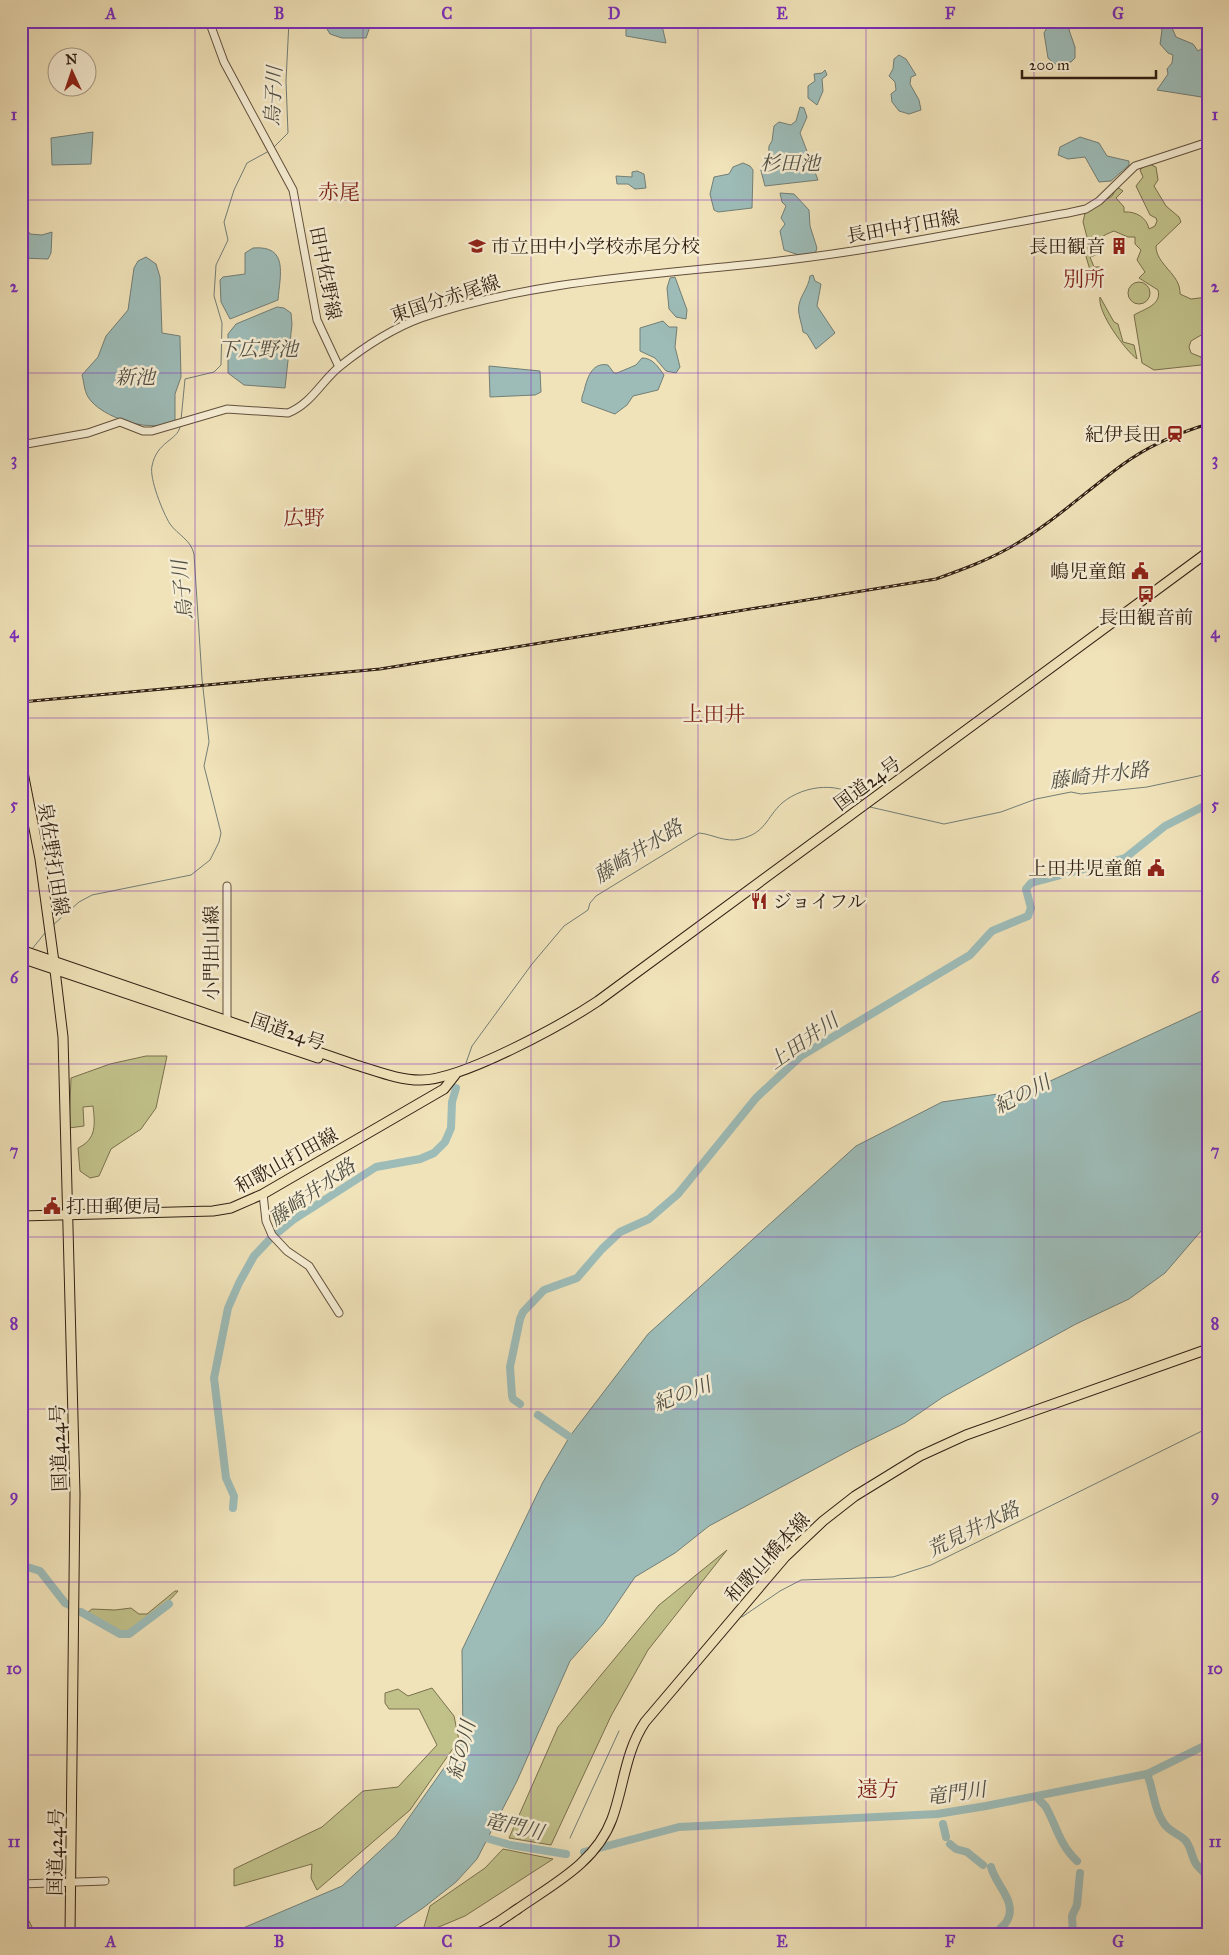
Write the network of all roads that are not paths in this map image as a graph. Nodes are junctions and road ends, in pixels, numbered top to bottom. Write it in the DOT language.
graph roads {
  1 [pos="209,21"];
  2 [pos="1208,142"];
  3 [pos="583,283"];
  4 [pos="339,367"];
  5 [pos="21,445"];
  6 [pos="1208,552"];
  7 [pos="21,762"];
  8 [pos="227,886"];
  9 [pos="21,950"];
  10 [pos="26,957"];
  11 [pos="55,966"];
  12 [pos="227,1020"];
  13 [pos="454,1078"];
  14 [pos="262,1194"];
  15 [pos="66,1215"];
  16 [pos="21,1216"];
  17 [pos="339,1313"];
  18 [pos="1208,1350"];
  19 [pos="106,1881"];
  20 [pos="21,1884"];
  21 [pos="71,1887"];
  22 [pos="70,1934"];
  23 [pos="476,1934"];
  1 -- 4 [label="street, 田中佐野線"];
  2 -- 3 [label="street, 長田中打田線"];
  3 -- 4 [label="street, 東国分赤尾線"];
  4 -- 5 [label="street, 東国分赤尾線"];
  6 -- 13 [label="main road, 国道24号"];
  7 -- 11 [label="main road, 泉佐野打田線"];
  8 -- 12 [label="street, 小門出山線"];
  9 -- 10 [label="main road, 国道24号"];
  10 -- 11 [label="main road, 国道24号"];
  11 -- 12 [label="main road, 国道24号"];
  11 -- 13 [label="main road, 国道24号"];
  11 -- 15 [label="main road, 国道424号"];
  12 -- 13 [label="main road, 国道24号"];
  13 -- 14 [label="main road, 和歌山打田線"];
  14 -- 15 [label="main road, 和歌山打田線"];
  14 -- 17 [label="street"];
  15 -- 16 [label="main road, 和歌山打田線"];
  15 -- 21 [label="main road, 国道424号"];
  18 -- 23 [label="main road, 和歌山橋本線"];
  19 -- 21 [label="street"];
  20 -- 21 [label="street"];
  21 -- 22 [label="main road, 国道424号"];
}
